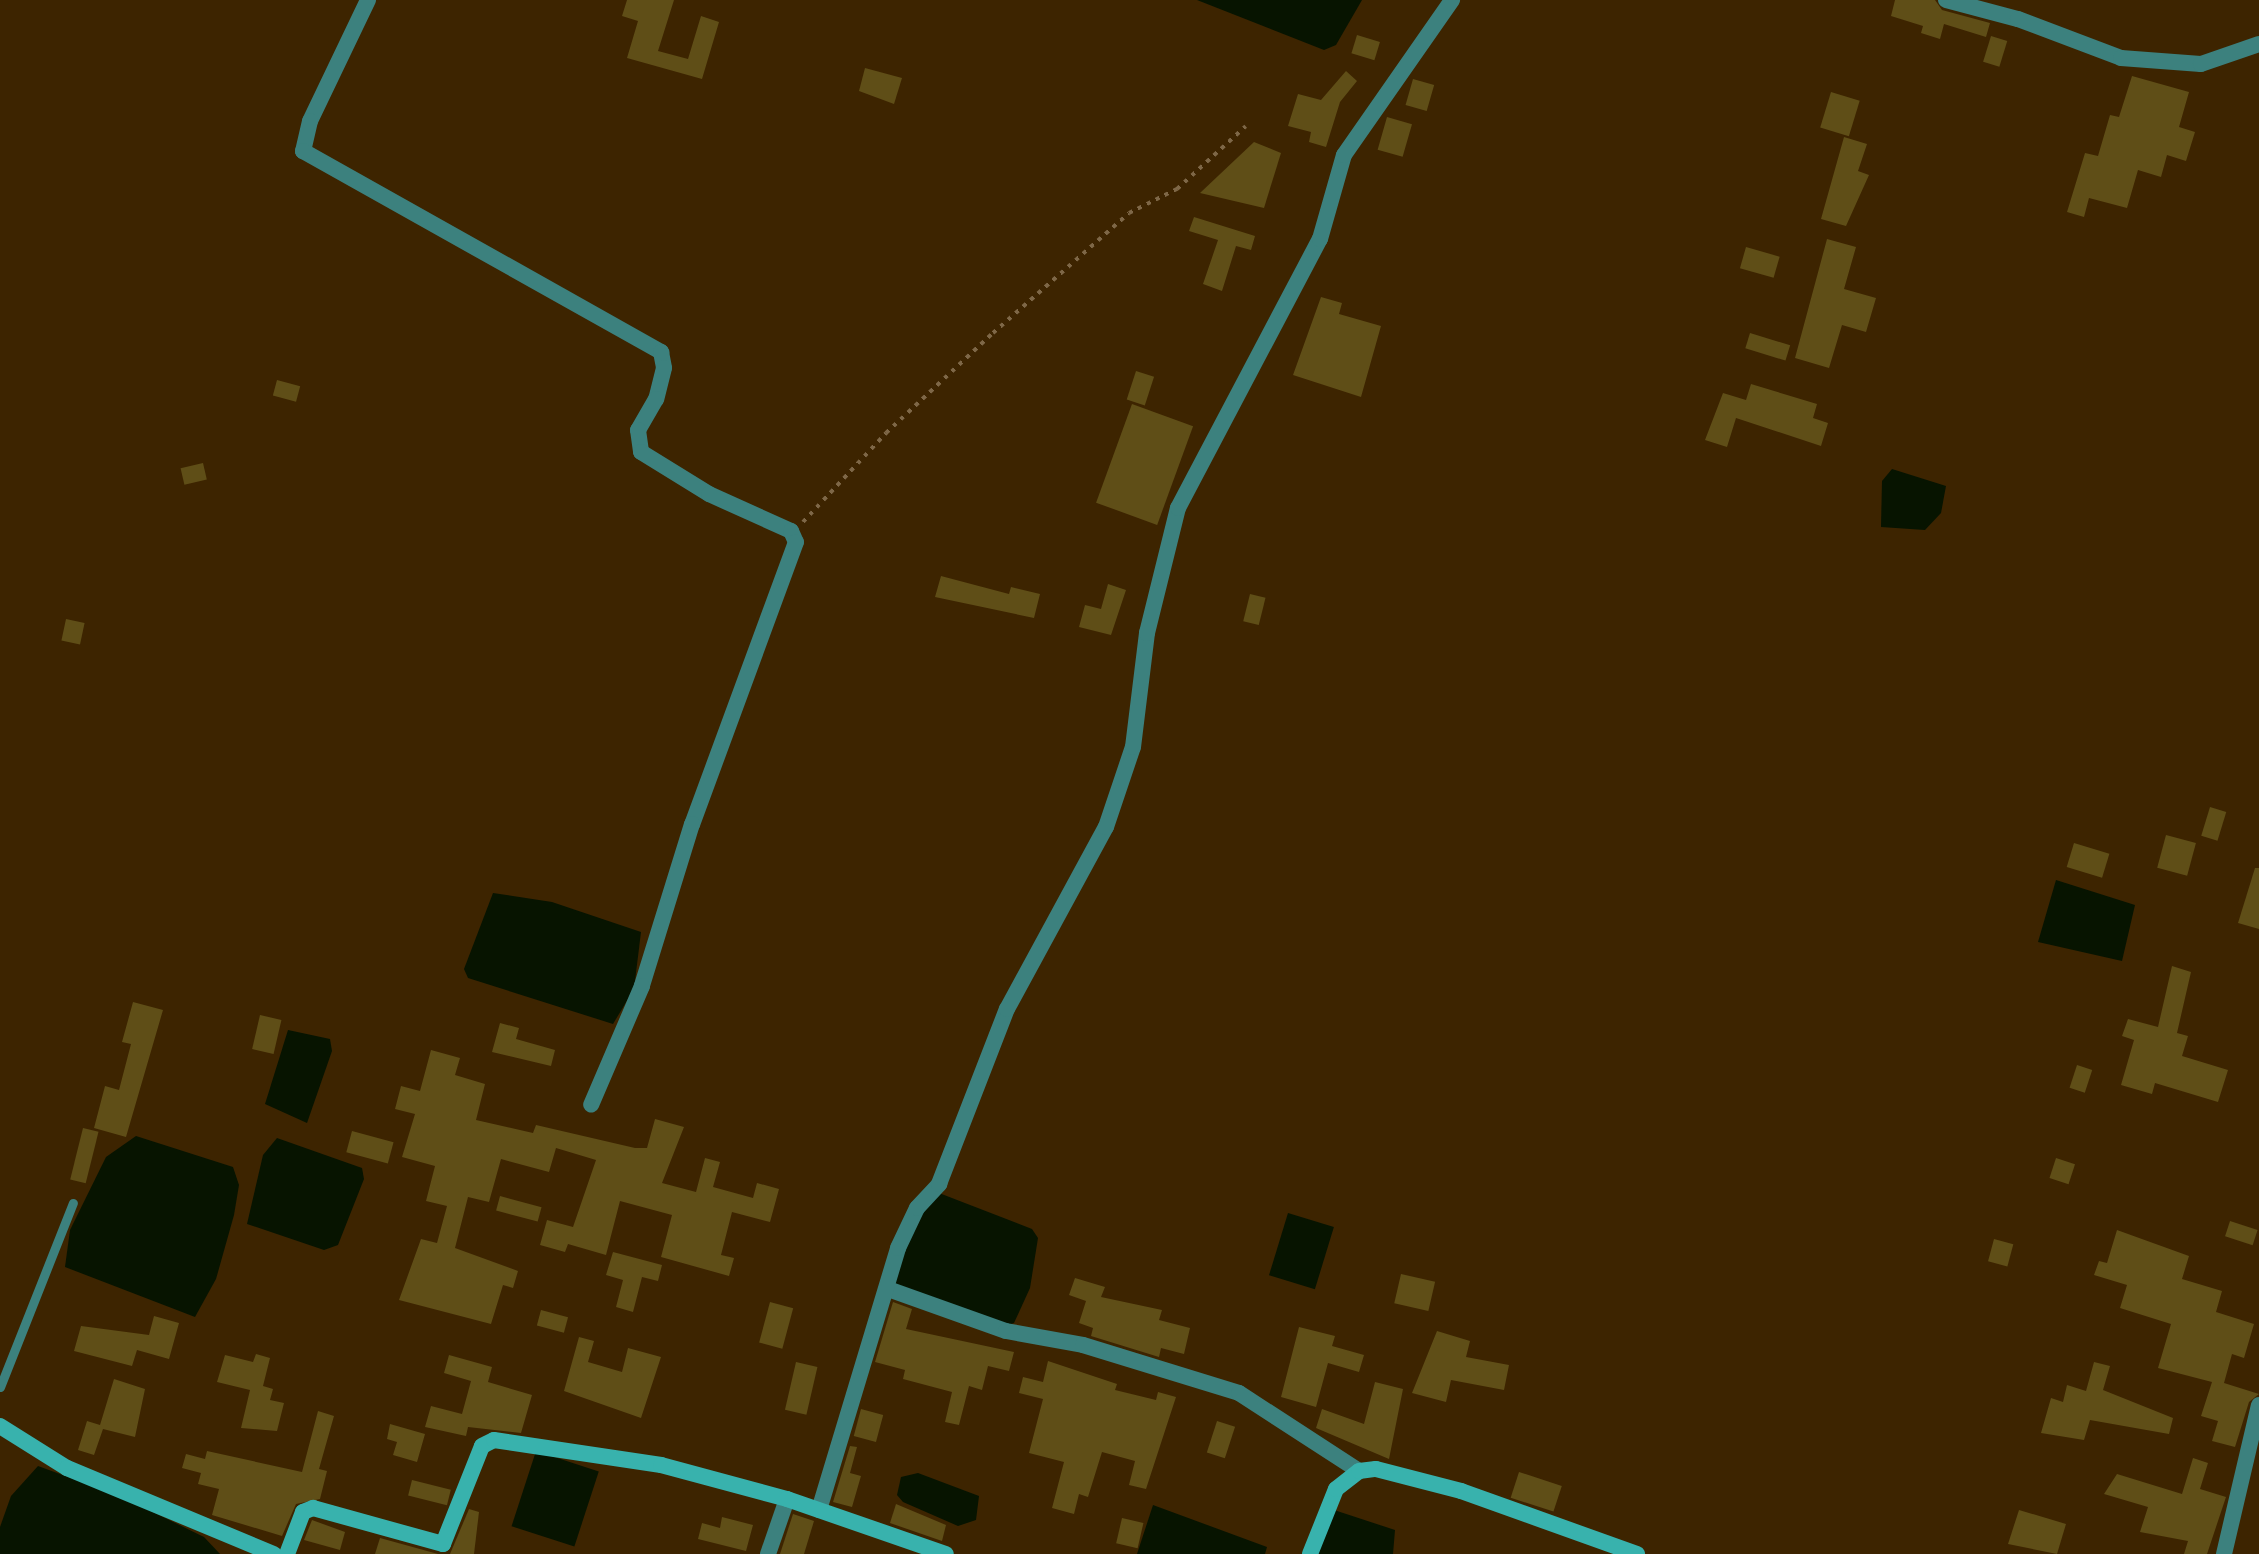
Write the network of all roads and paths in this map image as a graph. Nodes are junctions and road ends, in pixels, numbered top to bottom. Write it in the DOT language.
graph roads {
  1 [pos="368,0"];
  2 [pos="1452,0"];
  3 [pos="1946,0"];
  4 [pos="2259,44"];
  5 [pos="1246,126"];
  6 [pos="794,535"];
  7 [pos="591,1105"];
  8 [pos="73,1203"];
  9 [pos="888,1289"];
  10 [pos="0,1387"];
  11 [pos="2259,1405"];
  12 [pos="0,1426"];
  13 [pos="1359,1471"];
  14 [pos="787,1499"];
  15 [pos="819,1510"];
  16 [pos="274,1554"];
  17 [pos="287,1554"];
  18 [pos="768,1554"];
  19 [pos="946,1554"];
  20 [pos="1310,1554"];
  21 [pos="1637,1554"];
  22 [pos="2224,1554"];
  1 -- 6 [label="street"];
  2 -- 9 [label="street"];
  3 -- 4 [label="street"];
  5 -- 6 [label="path"];
  6 -- 7 [label="street"];
  8 -- 10 [label="lane"];
  9 -- 13 [label="street"];
  9 -- 15 [label="street"];
  11 -- 22 [label="street"];
  12 -- 16 [label="main road"];
  13 -- 20 [label="main road"];
  13 -- 21 [label="main road"];
  14 -- 15 [label="main road"];
  14 -- 17 [label="main road"];
  14 -- 18 [label="street"];
  15 -- 19 [label="main road"];
}
